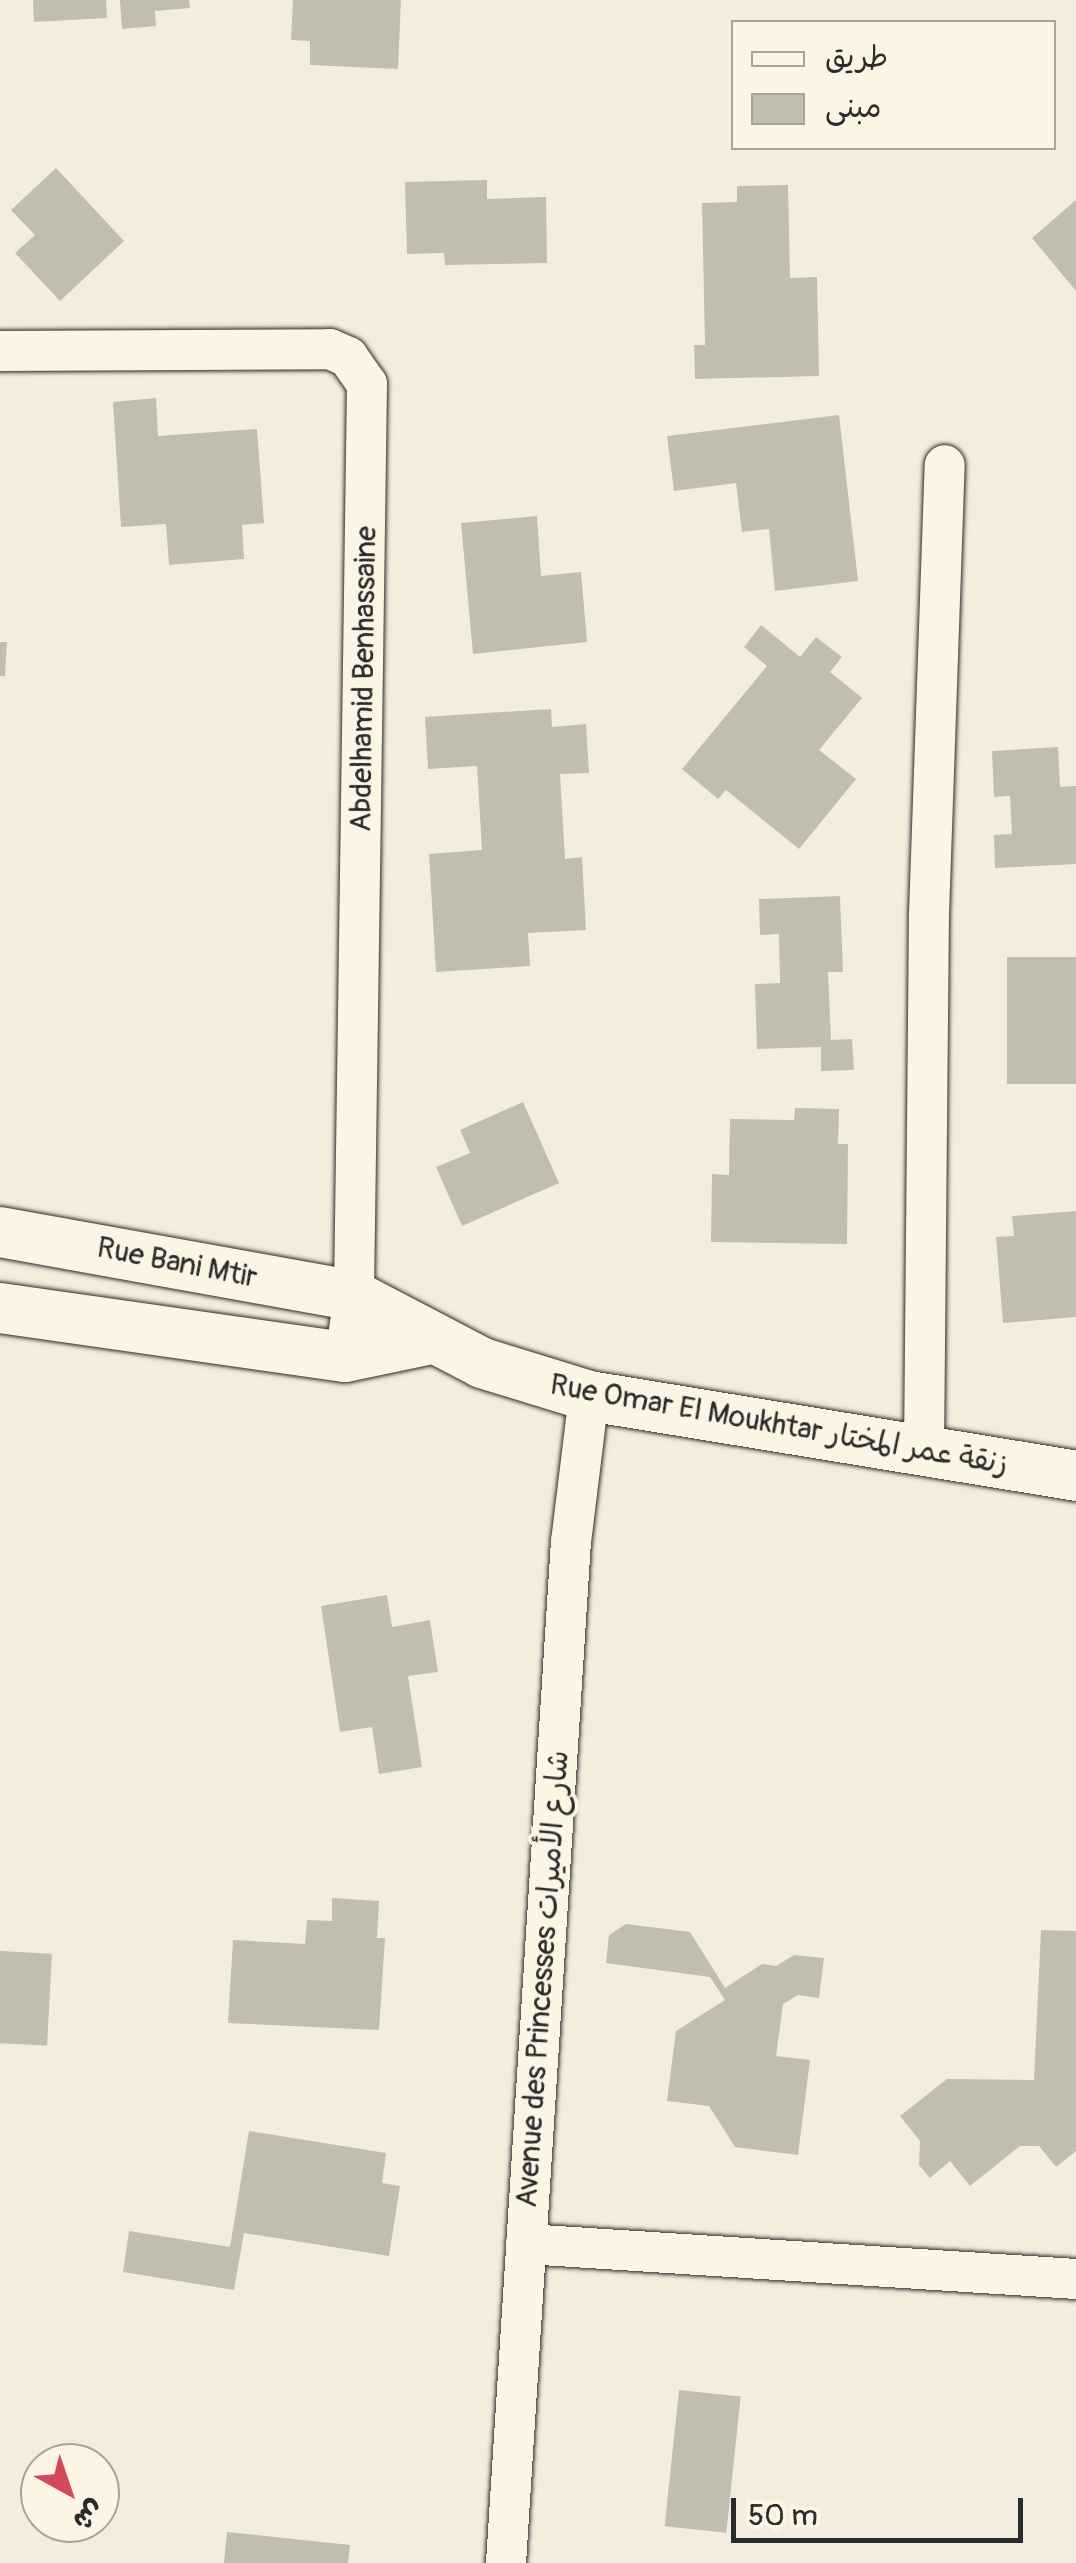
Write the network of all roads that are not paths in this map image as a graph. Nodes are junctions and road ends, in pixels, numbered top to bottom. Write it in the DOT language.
graph roads {
  1 [pos="0,351"];
  2 [pos="944,464"];
  3 [pos="0,1232"];
  4 [pos="354,1296"];
  5 [pos="0,1308"];
  6 [pos="431,1339"];
  7 [pos="346,1357"];
  8 [pos="589,1396"];
  9 [pos="924,1451"];
  10 [pos="1076,1476"];
  11 [pos="526,2244"];
  12 [pos="1076,2279"];
  13 [pos="506,2563"];
  1 -- 4 [label="street, Abdelhamid Benhassaine"];
  2 -- 9 [label="street"];
  3 -- 4 [label="street, Rue Bani Mtir"];
  4 -- 6 [label="street, Rue Omar El Moukhtar زنقة عمر المختار"];
  4 -- 7 [label="street, Abdelhamid Benhassaine"];
  5 -- 7 [label="street"];
  6 -- 7 [label="street"];
  6 -- 8 [label="street, Rue Omar El Moukhtar زنقة عمر المختار"];
  8 -- 9 [label="street, Rue Omar El Moukhtar زنقة عمر المختار"];
  8 -- 11 [label="street, Avenue des Princesses شارع الأميرات"];
  9 -- 10 [label="street, Rue Omar El Moukhtar زنقة عمر المختار"];
  11 -- 12 [label="street"];
  11 -- 13 [label="street, Avenue des Princesses شارع الأميرات"];
}
